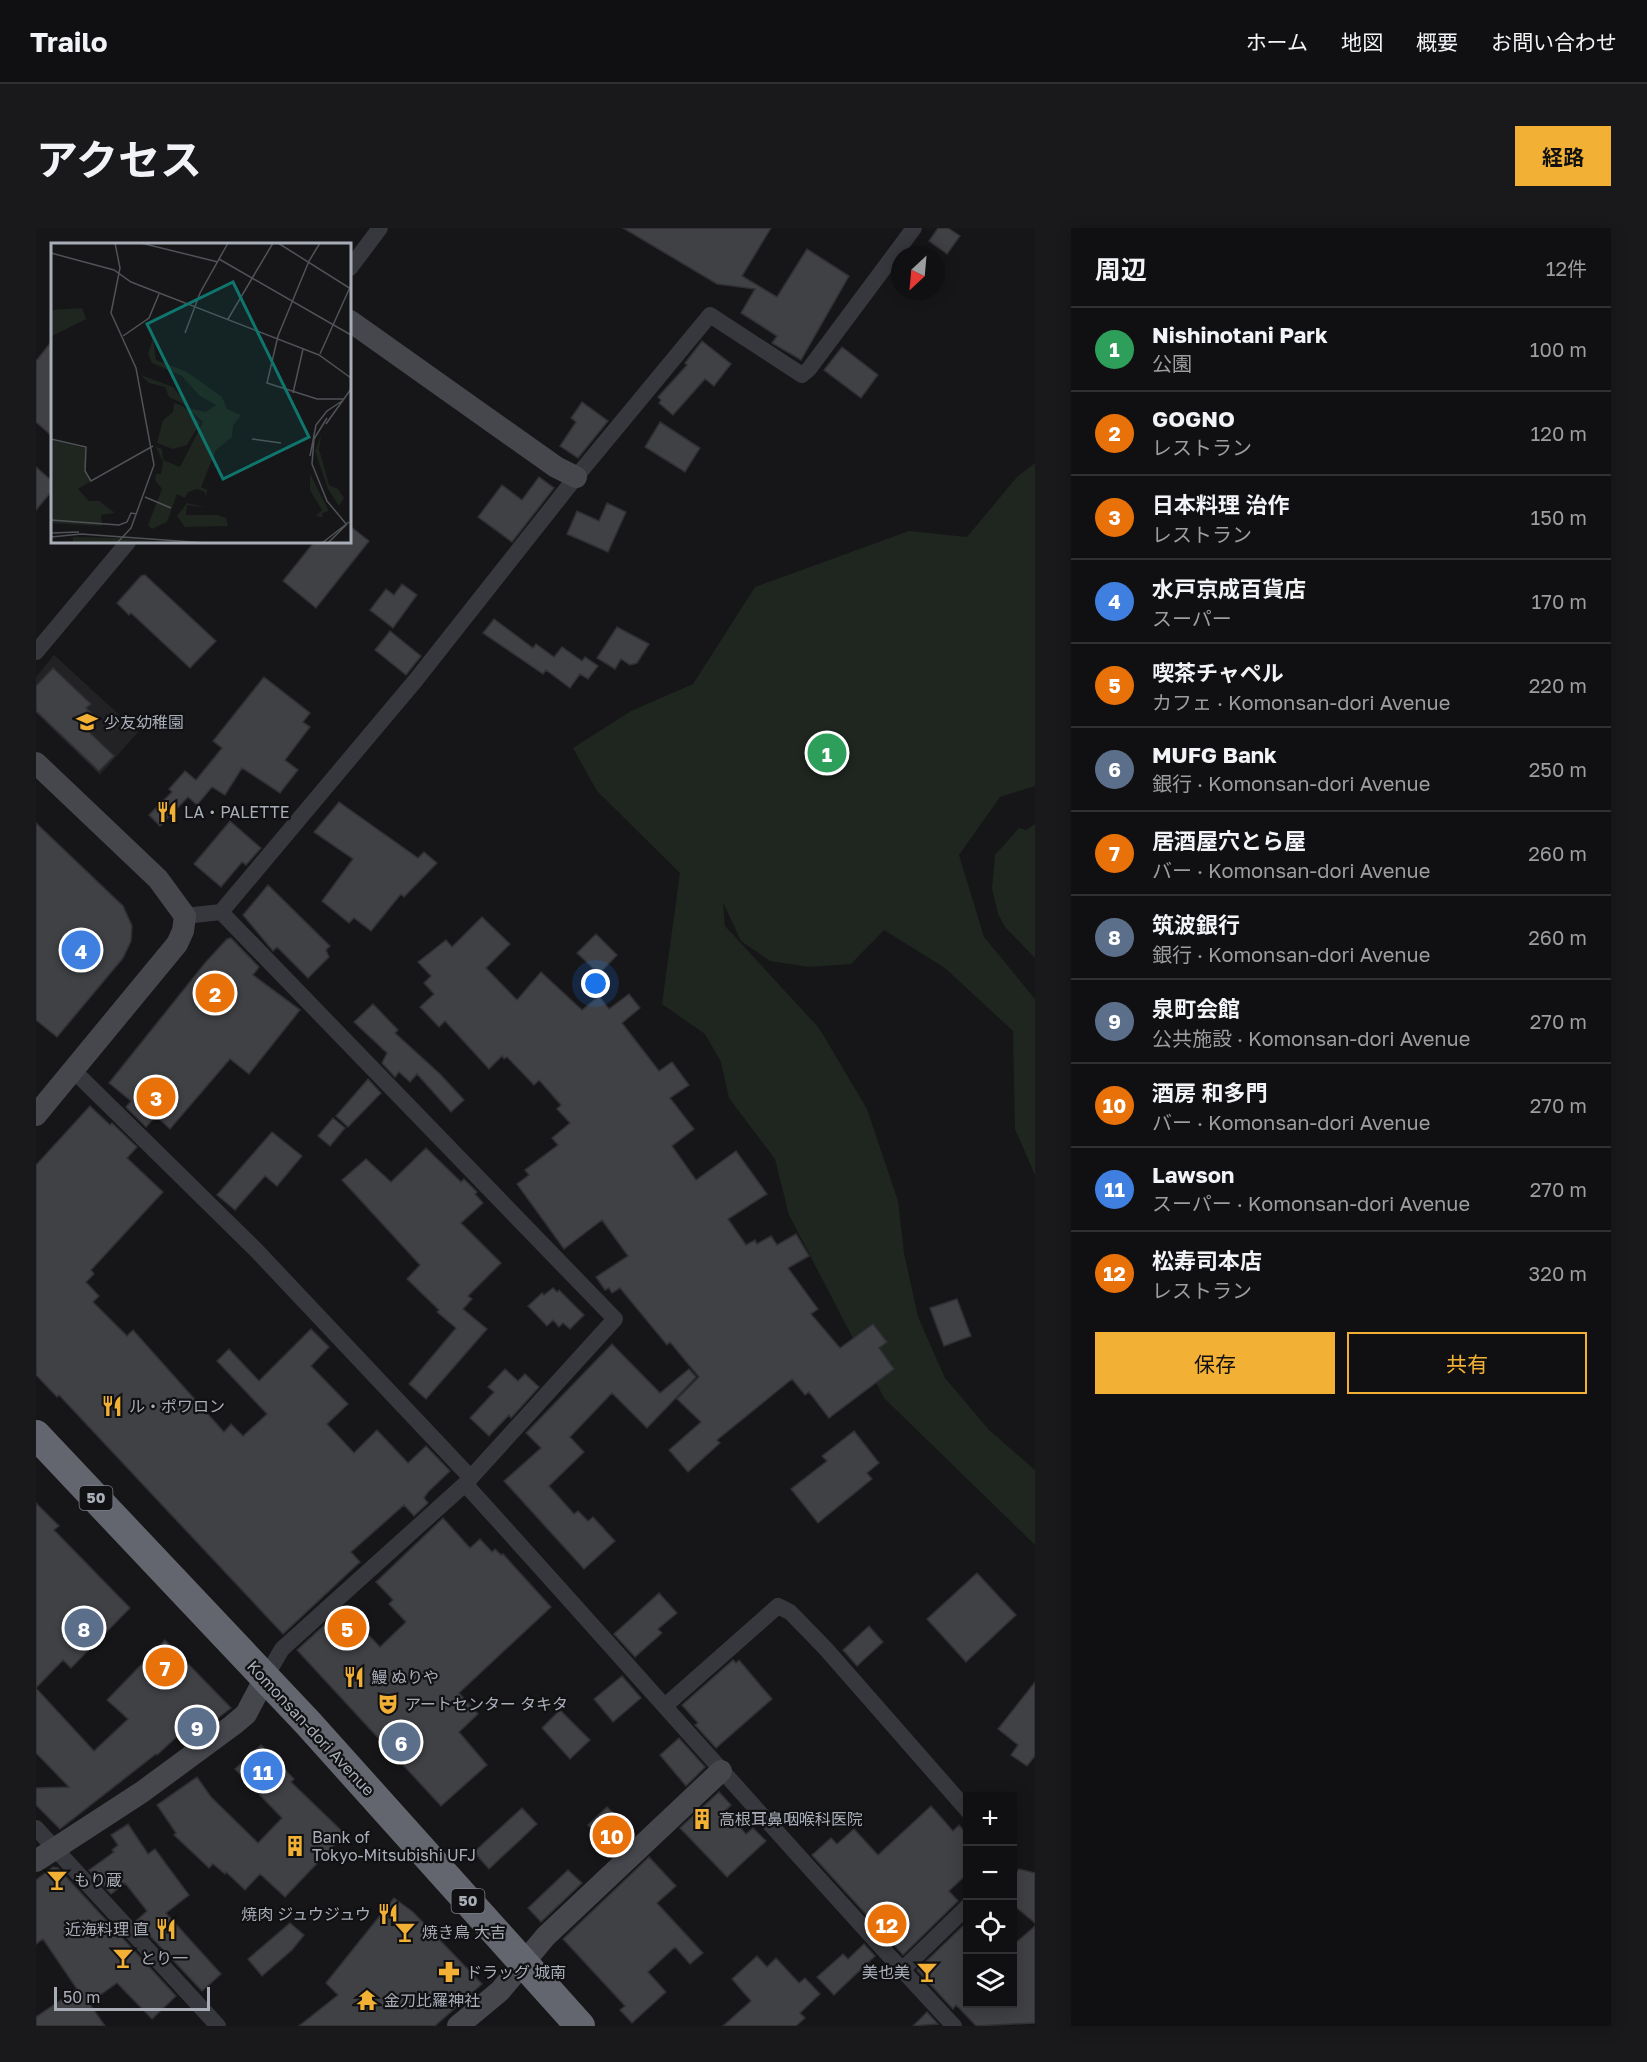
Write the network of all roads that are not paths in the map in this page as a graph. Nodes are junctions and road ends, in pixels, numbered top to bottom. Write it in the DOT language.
graph roads {
  1 [pos="380,228"];
  2 [pos="915,228"];
  3 [pos="351,266"];
  4 [pos="351,322"];
  5 [pos="576,477"];
  6 [pos="127,543"];
  7 [pos="36,652"];
  8 [pos="36,763"];
  9 [pos="221,912"];
  10 [pos="185,916"];
  11 [pos="74,1071"];
  12 [pos="36,1115"];
  13 [pos="38,1443"];
  14 [pos="468,1481"];
  15 [pos="265,1678"];
  16 [pos="666,1705"];
  17 [pos="721,1771"];
  18 [pos="963,1805"];
  19 [pos="36,1828"];
  20 [pos="55,1849"];
  21 [pos="36,1861"];
  22 [pos="963,1911"];
  23 [pos="524,1964"];
  24 [pos="902,1970"];
  25 [pos="218,2026"];
  26 [pos="458,2026"];
  27 [pos="580,2026"];
  28 [pos="954,2026"];
  1 -- 3 [label="street"];
  2 -- 5 [label="street"];
  4 -- 5 [label="street"];
  5 -- 9 [label="street"];
  6 -- 7 [label="street"];
  8 -- 10 [label="street"];
  9 -- 10 [label="street"];
  9 -- 14 [label="street"];
  10 -- 11 [label="street"];
  11 -- 12 [label="street"];
  11 -- 14 [label="street"];
  13 -- 15 [label="highway, Komonsan-dori Avenue / 50"];
  14 -- 15 [label="street"];
  14 -- 16 [label="street"];
  15 -- 20 [label="street"];
  15 -- 23 [label="highway, Komonsan-dori Avenue / 50"];
  16 -- 17 [label="street"];
  16 -- 18 [label="street"];
  17 -- 23 [label="street"];
  17 -- 24 [label="street"];
  19 -- 20 [label="street"];
  20 -- 21 [label="street"];
  20 -- 25 [label="street"];
  22 -- 24 [label="street"];
  23 -- 26 [label="street"];
  23 -- 27 [label="highway, Komonsan-dori Avenue / 50"];
  24 -- 28 [label="street"];
}
